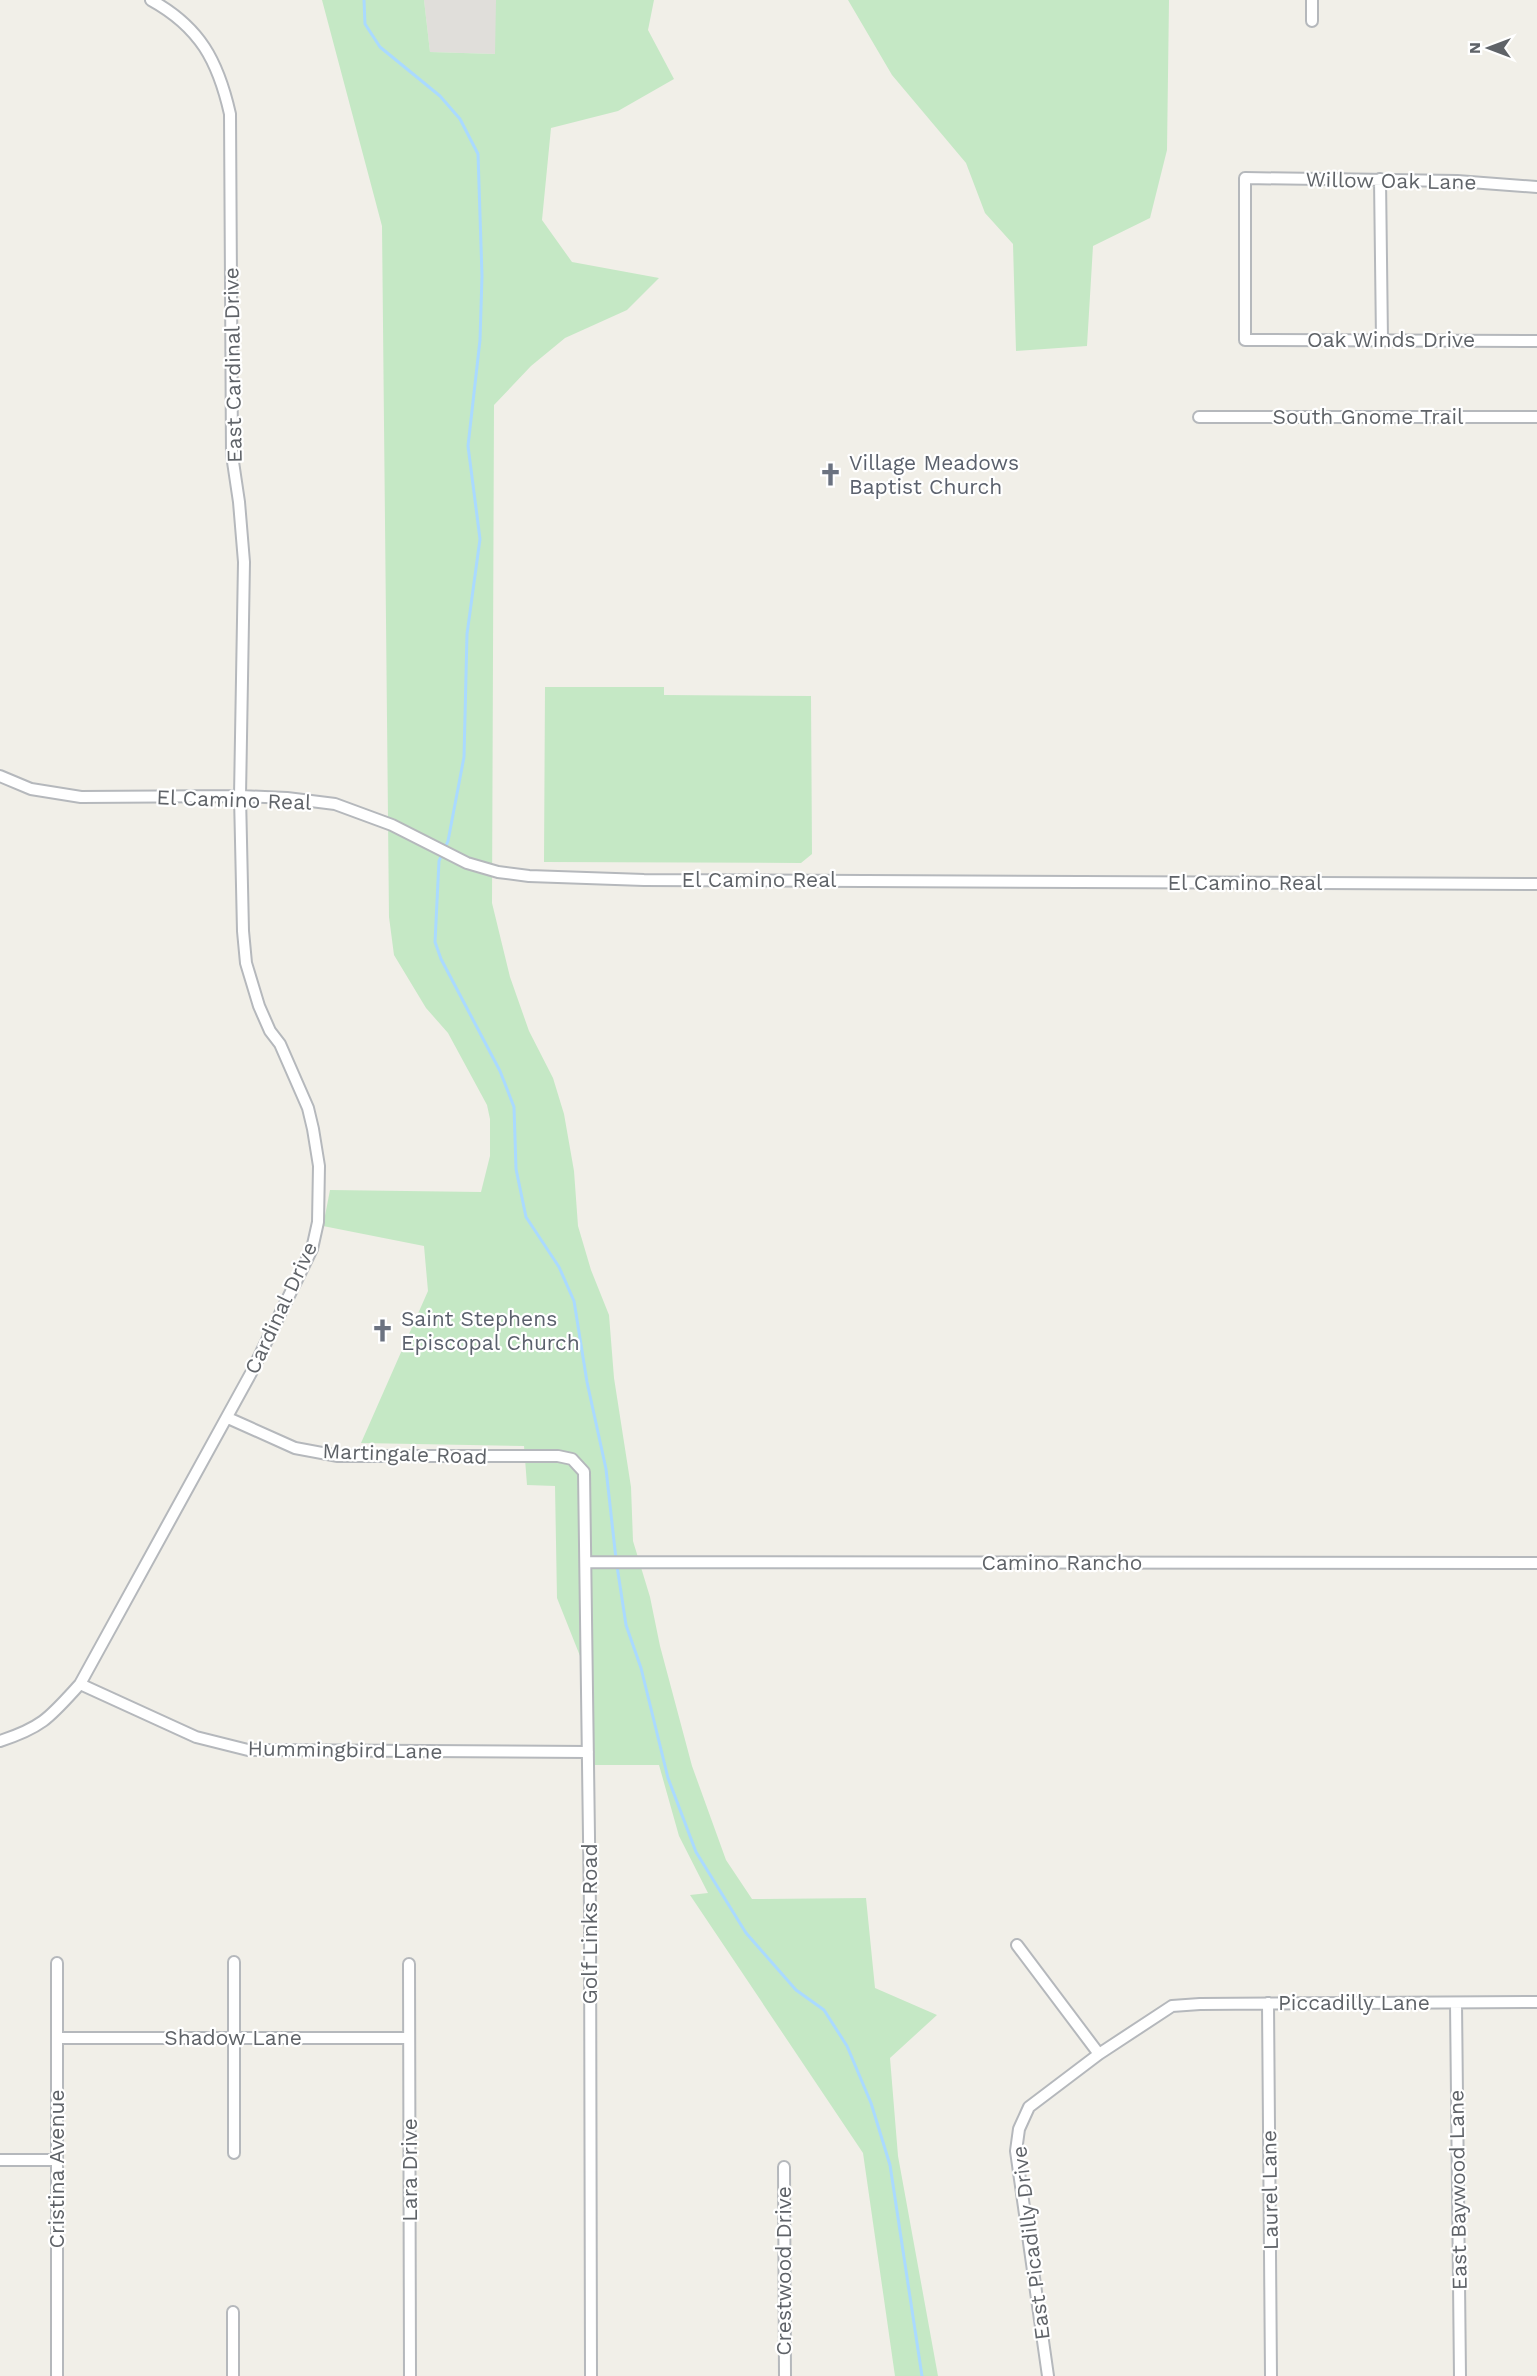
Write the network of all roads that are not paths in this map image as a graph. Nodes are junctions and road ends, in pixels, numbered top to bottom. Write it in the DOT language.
graph roads {
  1 [pos="151,0"];
  2 [pos="1312,0"];
  3 [pos="1312,21"];
  4 [pos="1380,179"];
  5 [pos="1537,187"];
  6 [pos="1382,339"];
  7 [pos="1245,340"];
  8 [pos="1537,341"];
  9 [pos="1199,417"];
  10 [pos="1537,417"];
  11 [pos="0,776"];
  12 [pos="240,796"];
  13 [pos="1537,884"];
  14 [pos="228,1418"];
  15 [pos="584,1472"];
  16 [pos="587,1562"];
  17 [pos="1537,1563"];
  18 [pos="80,1684"];
  19 [pos="0,1742"];
  20 [pos="588,1752"];
  21 [pos="1017,1945"];
  22 [pos="234,1962"];
  23 [pos="57,1963"];
  24 [pos="409,1964"];
  25 [pos="1537,2002"];
  26 [pos="1268,2003"];
  27 [pos="1456,2003"];
  28 [pos="1172,2006"];
  29 [pos="57,2038"];
  30 [pos="234,2038"];
  31 [pos="409,2038"];
  32 [pos="1099,2054"];
  33 [pos="234,2153"];
  34 [pos="0,2160"];
  35 [pos="57,2160"];
  36 [pos="784,2167"];
  37 [pos="233,2312"];
  38 [pos="57,2376"];
  39 [pos="233,2376"];
  40 [pos="410,2376"];
  41 [pos="591,2376"];
  42 [pos="785,2376"];
  43 [pos="1048,2376"];
  44 [pos="1271,2376"];
  45 [pos="1460,2376"];
  1 -- 12 [label="street, East Cardinal Drive"];
  2 -- 3 [label="street"];
  4 -- 5 [label="street, Willow Oak Lane"];
  4 -- 6 [label="street"];
  4 -- 7 [label="street, Willow Oak Lane"];
  6 -- 7 [label="street, Oak Winds Drive"];
  6 -- 8 [label="street, Oak Winds Drive"];
  9 -- 10 [label="street, South Gnome Trail"];
  11 -- 12 [label="street, El Camino Real"];
  12 -- 13 [label="street, El Camino Real"];
  12 -- 14 [label="street, Cardinal Drive"];
  14 -- 15 [label="street, Martingale Road"];
  14 -- 18 [label="street, Cardinal Drive"];
  15 -- 16 [label="street, Golf Links Road"];
  16 -- 17 [label="street, Camino Rancho"];
  16 -- 20 [label="street, Golf Links Road"];
  18 -- 19 [label="street, Cardinal Drive"];
  18 -- 20 [label="street, Hummingbird Lane"];
  20 -- 41 [label="street, Golf Links Road"];
  21 -- 32 [label="street"];
  22 -- 30 [label="street"];
  23 -- 29 [label="street, Cristina Avenue"];
  24 -- 31 [label="street, Lara Drive"];
  25 -- 27 [label="street, Piccadilly Lane"];
  26 -- 27 [label="street, Piccadilly Lane"];
  26 -- 28 [label="street, Piccadilly Lane"];
  26 -- 44 [label="street, Laurel Lane"];
  27 -- 45 [label="street, East Baywood Lane"];
  28 -- 32 [label="street, East Picadilly Drive"];
  29 -- 30 [label="street, Shadow Lane"];
  29 -- 35 [label="street, Cristina Avenue"];
  30 -- 31 [label="street, Shadow Lane"];
  30 -- 33 [label="street"];
  31 -- 40 [label="street, Lara Drive"];
  32 -- 43 [label="street, East Picadilly Drive"];
  34 -- 35 [label="street"];
  35 -- 38 [label="street, Cristina Avenue"];
  36 -- 42 [label="street, Crestwood Drive"];
  37 -- 39 [label="street"];
}
